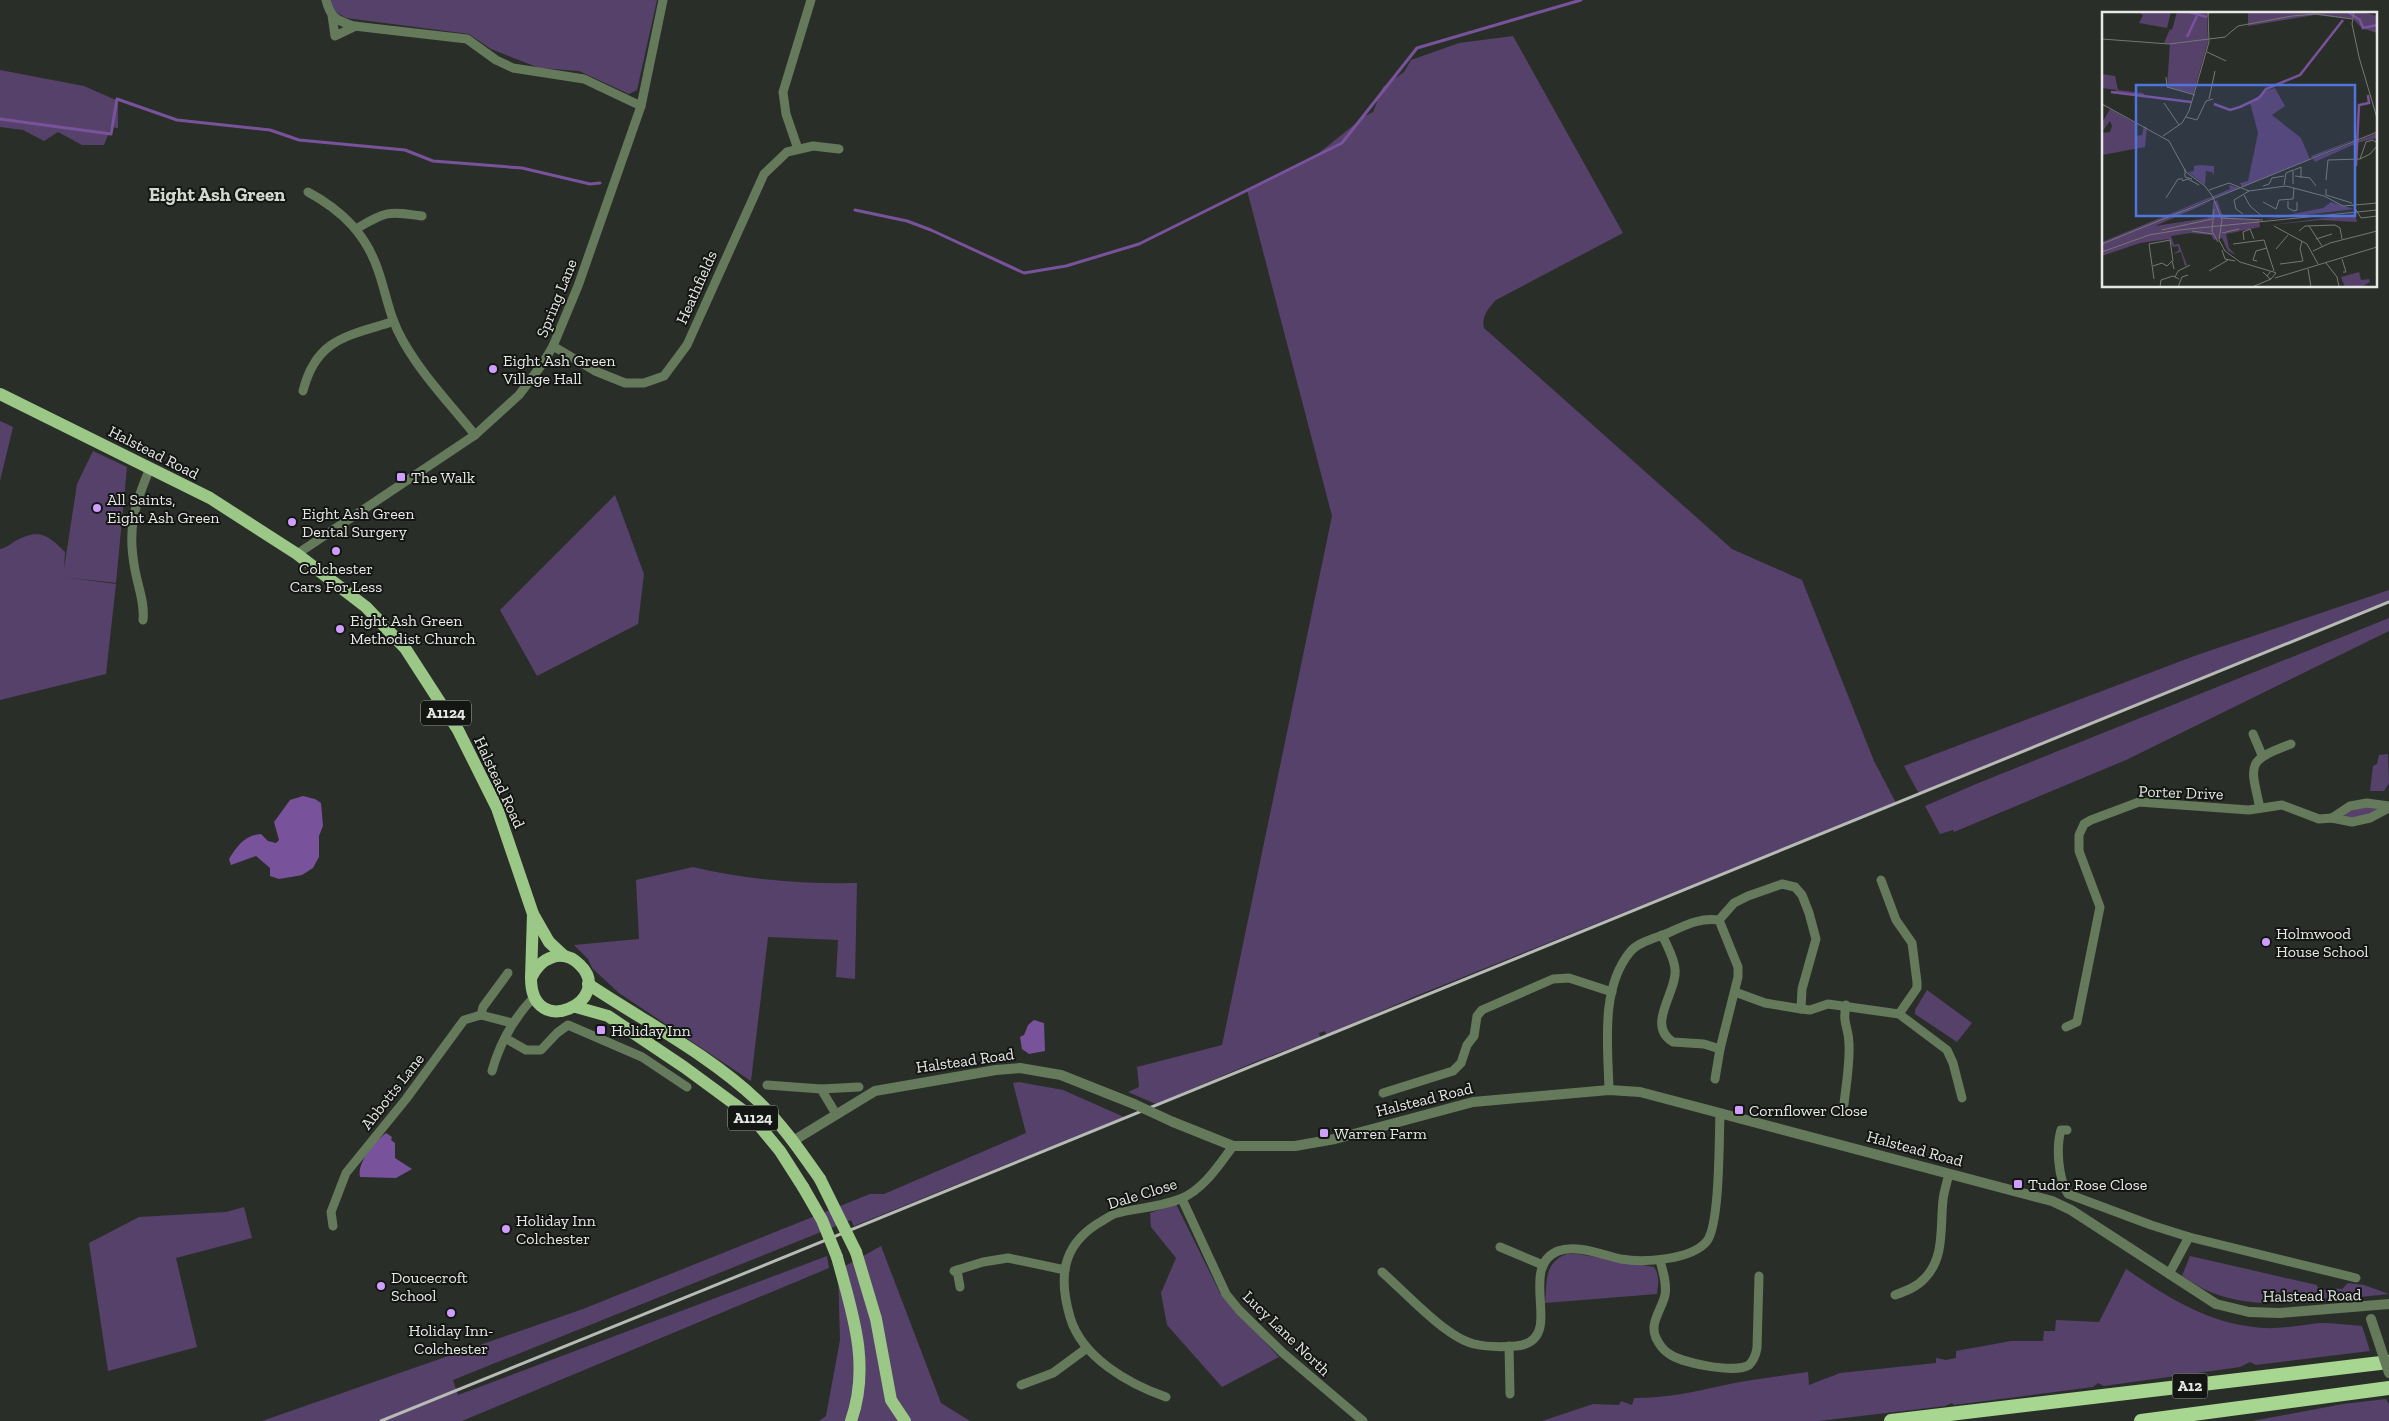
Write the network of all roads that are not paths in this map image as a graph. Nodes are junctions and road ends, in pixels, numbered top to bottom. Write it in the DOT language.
graph roads {
  1 [pos="326,0"];
  2 [pos="663,0"];
  3 [pos="811,0"];
  4 [pos="330,13"];
  5 [pos="356,26"];
  6 [pos="641,106"];
  7 [pos="839,149"];
  8 [pos="798,150"];
  9 [pos="308,192"];
  10 [pos="422,216"];
  11 [pos="356,229"];
  12 [pos="392,322"];
  13 [pos="553,346"];
  14 [pos="303,391"];
  15 [pos="0,394"];
  16 [pos="475,435"];
  17 [pos="150,468"];
  18 [pos="297,554"];
  19 [pos="144,620"];
  20 [pos="2253,734"];
  21 [pos="2291,744"];
  22 [pos="2262,755"];
  23 [pos="2389,807"];
  24 [pos="2260,808"];
  25 [pos="2332,818"];
  26 [pos="1881,880"];
  27 [pos="533,914"];
  28 [pos="1719,920"];
  29 [pos="1662,935"];
  30 [pos="564,956"];
  31 [pos="508,973"];
  32 [pos="531,978"];
  33 [pos="588,984"];
  34 [pos="1612,992"];
  35 [pos="1735,992"];
  36 [pos="534,997"];
  37 [pos="1846,1005"];
  38 [pos="576,1007"];
  39 [pos="1801,1009"];
  40 [pos="1899,1014"];
  41 [pos="481,1015"];
  42 [pos="512,1023"];
  43 [pos="2066,1027"];
  44 [pos="505,1038"];
  45 [pos="1720,1049"];
  46 [pos="492,1071"];
  47 [pos="1715,1079"];
  48 [pos="768,1085"];
  49 [pos="687,1086"];
  50 [pos="859,1087"];
  51 [pos="820,1089"];
  52 [pos="1609,1090"];
  53 [pos="1383,1093"];
  54 [pos="1962,1098"];
  55 [pos="1844,1104"];
  56 [pos="1720,1113"];
  57 [pos="836,1114"];
  58 [pos="2067,1130"];
  59 [pos="793,1141"];
  60 [pos="1233,1146"];
  61 [pos="1949,1174"];
  62 [pos="1182,1199"];
  63 [pos="334,1226"];
  64 [pos="2189,1238"];
  65 [pos="1500,1247"];
  66 [pos="1660,1260"];
  67 [pos="1543,1265"];
  68 [pos="1065,1270"];
  69 [pos="1382,1272"];
  70 [pos="2169,1274"];
  71 [pos="1759,1276"];
  72 [pos="2356,1278"];
  73 [pos="960,1287"];
  74 [pos="1895,1295"];
  75 [pos="2389,1304"];
  76 [pos="2368,1307"];
  77 [pos="1509,1346"];
  78 [pos="1087,1348"];
  79 [pos="2389,1362"];
  80 [pos="2389,1373"];
  81 [pos="1022,1385"];
  82 [pos="2389,1388"];
  83 [pos="1510,1394"];
  84 [pos="1166,1397"];
  85 [pos="851,1421"];
  86 [pos="905,1421"];
  87 [pos="1363,1421"];
  88 [pos="1891,1421"];
  89 [pos="2141,1421"];
  1 -- 4 [label="street"];
  2 -- 6 [label="street, Spring Lane"];
  3 -- 8 [label="street"];
  4 -- 5 [label="street"];
  4 -- 5 [label="street"];
  5 -- 6 [label="street"];
  6 -- 13 [label="street, Spring Lane"];
  7 -- 8 [label="street, Heathfields"];
  8 -- 13 [label="street, Heathfields"];
  9 -- 11 [label="street"];
  10 -- 11 [label="street"];
  11 -- 12 [label="street"];
  12 -- 14 [label="street"];
  12 -- 16 [label="street"];
  13 -- 16 [label="street, Spring Lane"];
  15 -- 17 [label="main road, Halstead Road / A1124"];
  16 -- 18 [label="street, Spring Lane"];
  17 -- 18 [label="main road, Halstead Road / A1124"];
  17 -- 19 [label="street"];
  18 -- 27 [label="main road, Halstead Road / A1124"];
  20 -- 22 [label="street"];
  21 -- 22 [label="street"];
  22 -- 24 [label="street"];
  23 -- 25 [label="street, Porter Drive"];
  23 -- 25 [label="street, Porter Drive"];
  24 -- 25 [label="street, Porter Drive"];
  24 -- 43 [label="street, Porter Drive"];
  26 -- 40 [label="street"];
  27 -- 30 [label="main road, Halstead Road / A1124"];
  27 -- 32 [label="main road, Halstead Road / A1124"];
  28 -- 29 [label="street"];
  28 -- 35 [label="street"];
  28 -- 39 [label="street"];
  29 -- 34 [label="street"];
  29 -- 45 [label="street"];
  30 -- 32 [label="main road"];
  30 -- 33 [label="main road"];
  31 -- 41 [label="street"];
  32 -- 36 [label="main road"];
  33 -- 38 [label="main road"];
  33 -- 59 [label="main road, A1124"];
  34 -- 52 [label="street"];
  34 -- 53 [label="street"];
  35 -- 39 [label="street"];
  35 -- 45 [label="street"];
  36 -- 38 [label="main road"];
  36 -- 42 [label="street"];
  37 -- 39 [label="street"];
  37 -- 40 [label="street"];
  37 -- 55 [label="street"];
  38 -- 85 [label="main road, A1124, bridge"];
  40 -- 54 [label="street"];
  41 -- 42 [label="street"];
  41 -- 63 [label="street, Abbotts Lane"];
  42 -- 44 [label="street"];
  44 -- 46 [label="street"];
  44 -- 49 [label="street"];
  45 -- 47 [label="street"];
  48 -- 51 [label="street"];
  50 -- 51 [label="street"];
  51 -- 57 [label="street"];
  52 -- 56 [label="street, Halstead Road"];
  52 -- 60 [label="street, Halstead Road"];
  56 -- 61 [label="street, Halstead Road"];
  56 -- 66 [label="street"];
  57 -- 59 [label="street, Halstead Road"];
  57 -- 60 [label="street, Halstead Road, bridge"];
  58 -- 64 [label="street, Halstead Road"];
  59 -- 86 [label="main road, A1124, bridge"];
  60 -- 62 [label="street, Dale Close"];
  61 -- 70 [label="street, Halstead Road"];
  61 -- 74 [label="street"];
  62 -- 68 [label="street, Dale Close"];
  62 -- 87 [label="street, Lucy Lane North"];
  64 -- 70 [label="street"];
  64 -- 72 [label="street, Halstead Road"];
  65 -- 67 [label="street"];
  66 -- 67 [label="street"];
  66 -- 71 [label="street"];
  67 -- 77 [label="street"];
  68 -- 73 [label="street"];
  68 -- 78 [label="street, Dale Close"];
  69 -- 77 [label="street"];
  70 -- 76 [label="street, Halstead Road"];
  75 -- 76 [label="street"];
  76 -- 80 [label="street, Halstead Road, bridge"];
  77 -- 83 [label="street"];
  78 -- 81 [label="street"];
  78 -- 84 [label="street, Dale Close"];
  79 -- 88 [label="highway, A12"];
  82 -- 89 [label="highway, A12"];
}
